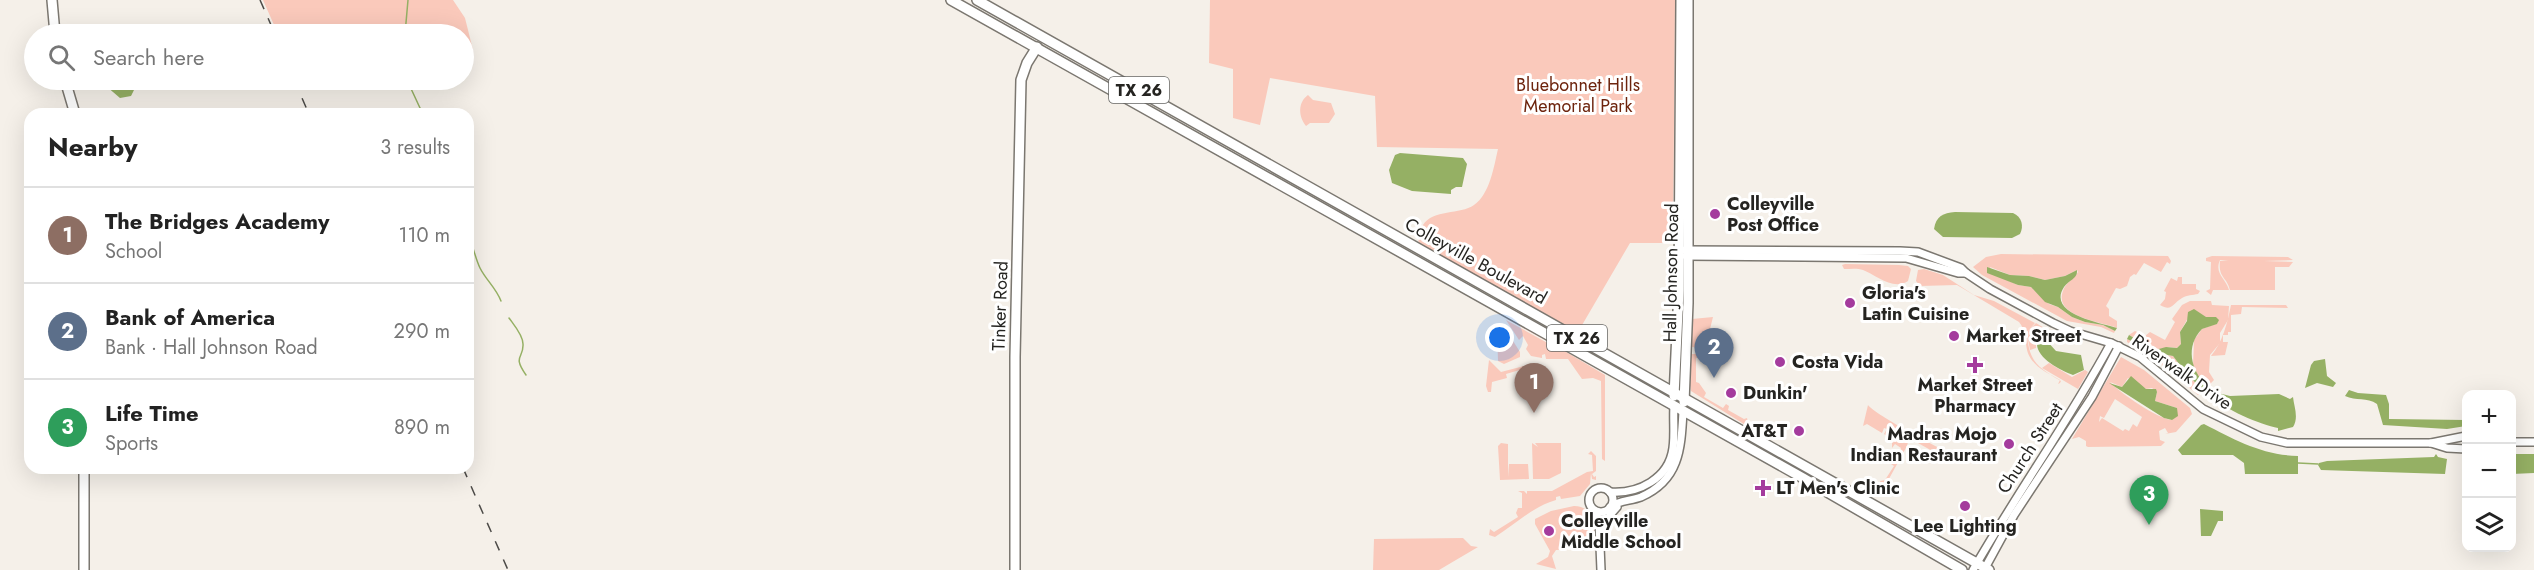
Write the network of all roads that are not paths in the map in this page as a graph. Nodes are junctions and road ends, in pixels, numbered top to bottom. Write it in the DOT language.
graph roads {
  1 [pos="52,0"];
  2 [pos="951,0"];
  3 [pos="977,0"];
  4 [pos="1681,0"];
  5 [pos="1688,0"];
  6 [pos="54,24"];
  7 [pos="1037,47"];
  8 [pos="68,90"];
  9 [pos="73,108"];
  10 [pos="1178,112"];
  11 [pos="1173,124"];
  12 [pos="1684,253"];
  13 [pos="1446,264"];
  14 [pos="1440,274"];
  15 [pos="1679,290"];
  16 [pos="1688,315"];
  17 [pos="2115,345"];
  18 [pos="1674,392"];
  19 [pos="1684,398"];
  20 [pos="1678,408"];
  21 [pos="2055,436"];
  22 [pos="2462,437"];
  23 [pos="2063,441"];
  24 [pos="2516,442"];
  25 [pos="2534,442"];
  26 [pos="2431,443"];
  27 [pos="2462,448"];
  28 [pos="84,474"];
  29 [pos="2024,485"];
  30 [pos="2031,489"];
  31 [pos="1644,491"];
  32 [pos="1610,492"];
  33 [pos="1630,501"];
  34 [pos="1608,509"];
  35 [pos="1595,511"];
  36 [pos="1601,536"];
  37 [pos="1982,568"];
  38 [pos="84,570"];
  39 [pos="1015,570"];
  40 [pos="1601,570"];
  41 [pos="1962,570"];
  1 -- 6 [label="main road"];
  2 -- 7 [label="main road, Colleyville Boulevard / TX 26"];
  3 -- 10 [label="main road, Colleyville Boulevard / TX 26"];
  4 -- 12 [label="main road, Hall Johnson Road"];
  5 -- 12 [label="main road, Hall Johnson Road"];
  7 -- 11 [label="main road, Colleyville Boulevard / TX 26"];
  7 -- 39 [label="main road, Tinker Road"];
  8 -- 9 [label="main road"];
  10 -- 11 [label="main road"];
  10 -- 13 [label="main road, Colleyville Boulevard / TX 26"];
  11 -- 14 [label="main road, Colleyville Boulevard / TX 26"];
  12 -- 15 [label="main road, Hall Johnson Road"];
  12 -- 16 [label="main road, Hall Johnson Road"];
  12 -- 17 [label="street, Riverwalk Drive"];
  13 -- 14 [label="main road"];
  13 -- 18 [label="main road, Colleyville Boulevard / TX 26"];
  14 -- 20 [label="main road, Colleyville Boulevard / TX 26"];
  15 -- 16 [label="main road"];
  15 -- 18 [label="main road, Hall Johnson Road"];
  16 -- 19 [label="main road, Hall Johnson Road"];
  17 -- 21 [label="street, Church Street"];
  17 -- 23 [label="street, Church Street"];
  17 -- 26 [label="street, Riverwalk Drive"];
  18 -- 19 [label="main road, Colleyville Boulevard / TX 26"];
  18 -- 20 [label="main road, Hall Johnson Road"];
  19 -- 20 [label="main road, Hall Johnson Road"];
  19 -- 37 [label="main road, Colleyville Boulevard / TX 26"];
  20 -- 31 [label="street, Hall Johnson Road"];
  20 -- 41 [label="main road, Colleyville Boulevard / TX 26"];
  21 -- 23 [label="street"];
  21 -- 29 [label="street, Church Street"];
  22 -- 26 [label="street, Riverwalk Drive"];
  23 -- 30 [label="street, Church Street"];
  24 -- 25 [label="street"];
  26 -- 27 [label="street, Riverwalk Drive"];
  28 -- 38 [label="main road"];
  29 -- 30 [label="street"];
  29 -- 37 [label="street, Church Street"];
  30 -- 37 [label="street, Church Street"];
  31 -- 32 [label="street"];
  31 -- 33 [label="street, Hall Johnson Road"];
  32 -- 34 [label="street"];
  32 -- 35 [label="street"];
  33 -- 34 [label="street, Hall Johnson Road"];
  33 -- 36 [label="street"];
  34 -- 35 [label="street"];
  34 -- 36 [label="street"];
  35 -- 36 [label="street"];
  36 -- 40 [label="street"];
}
